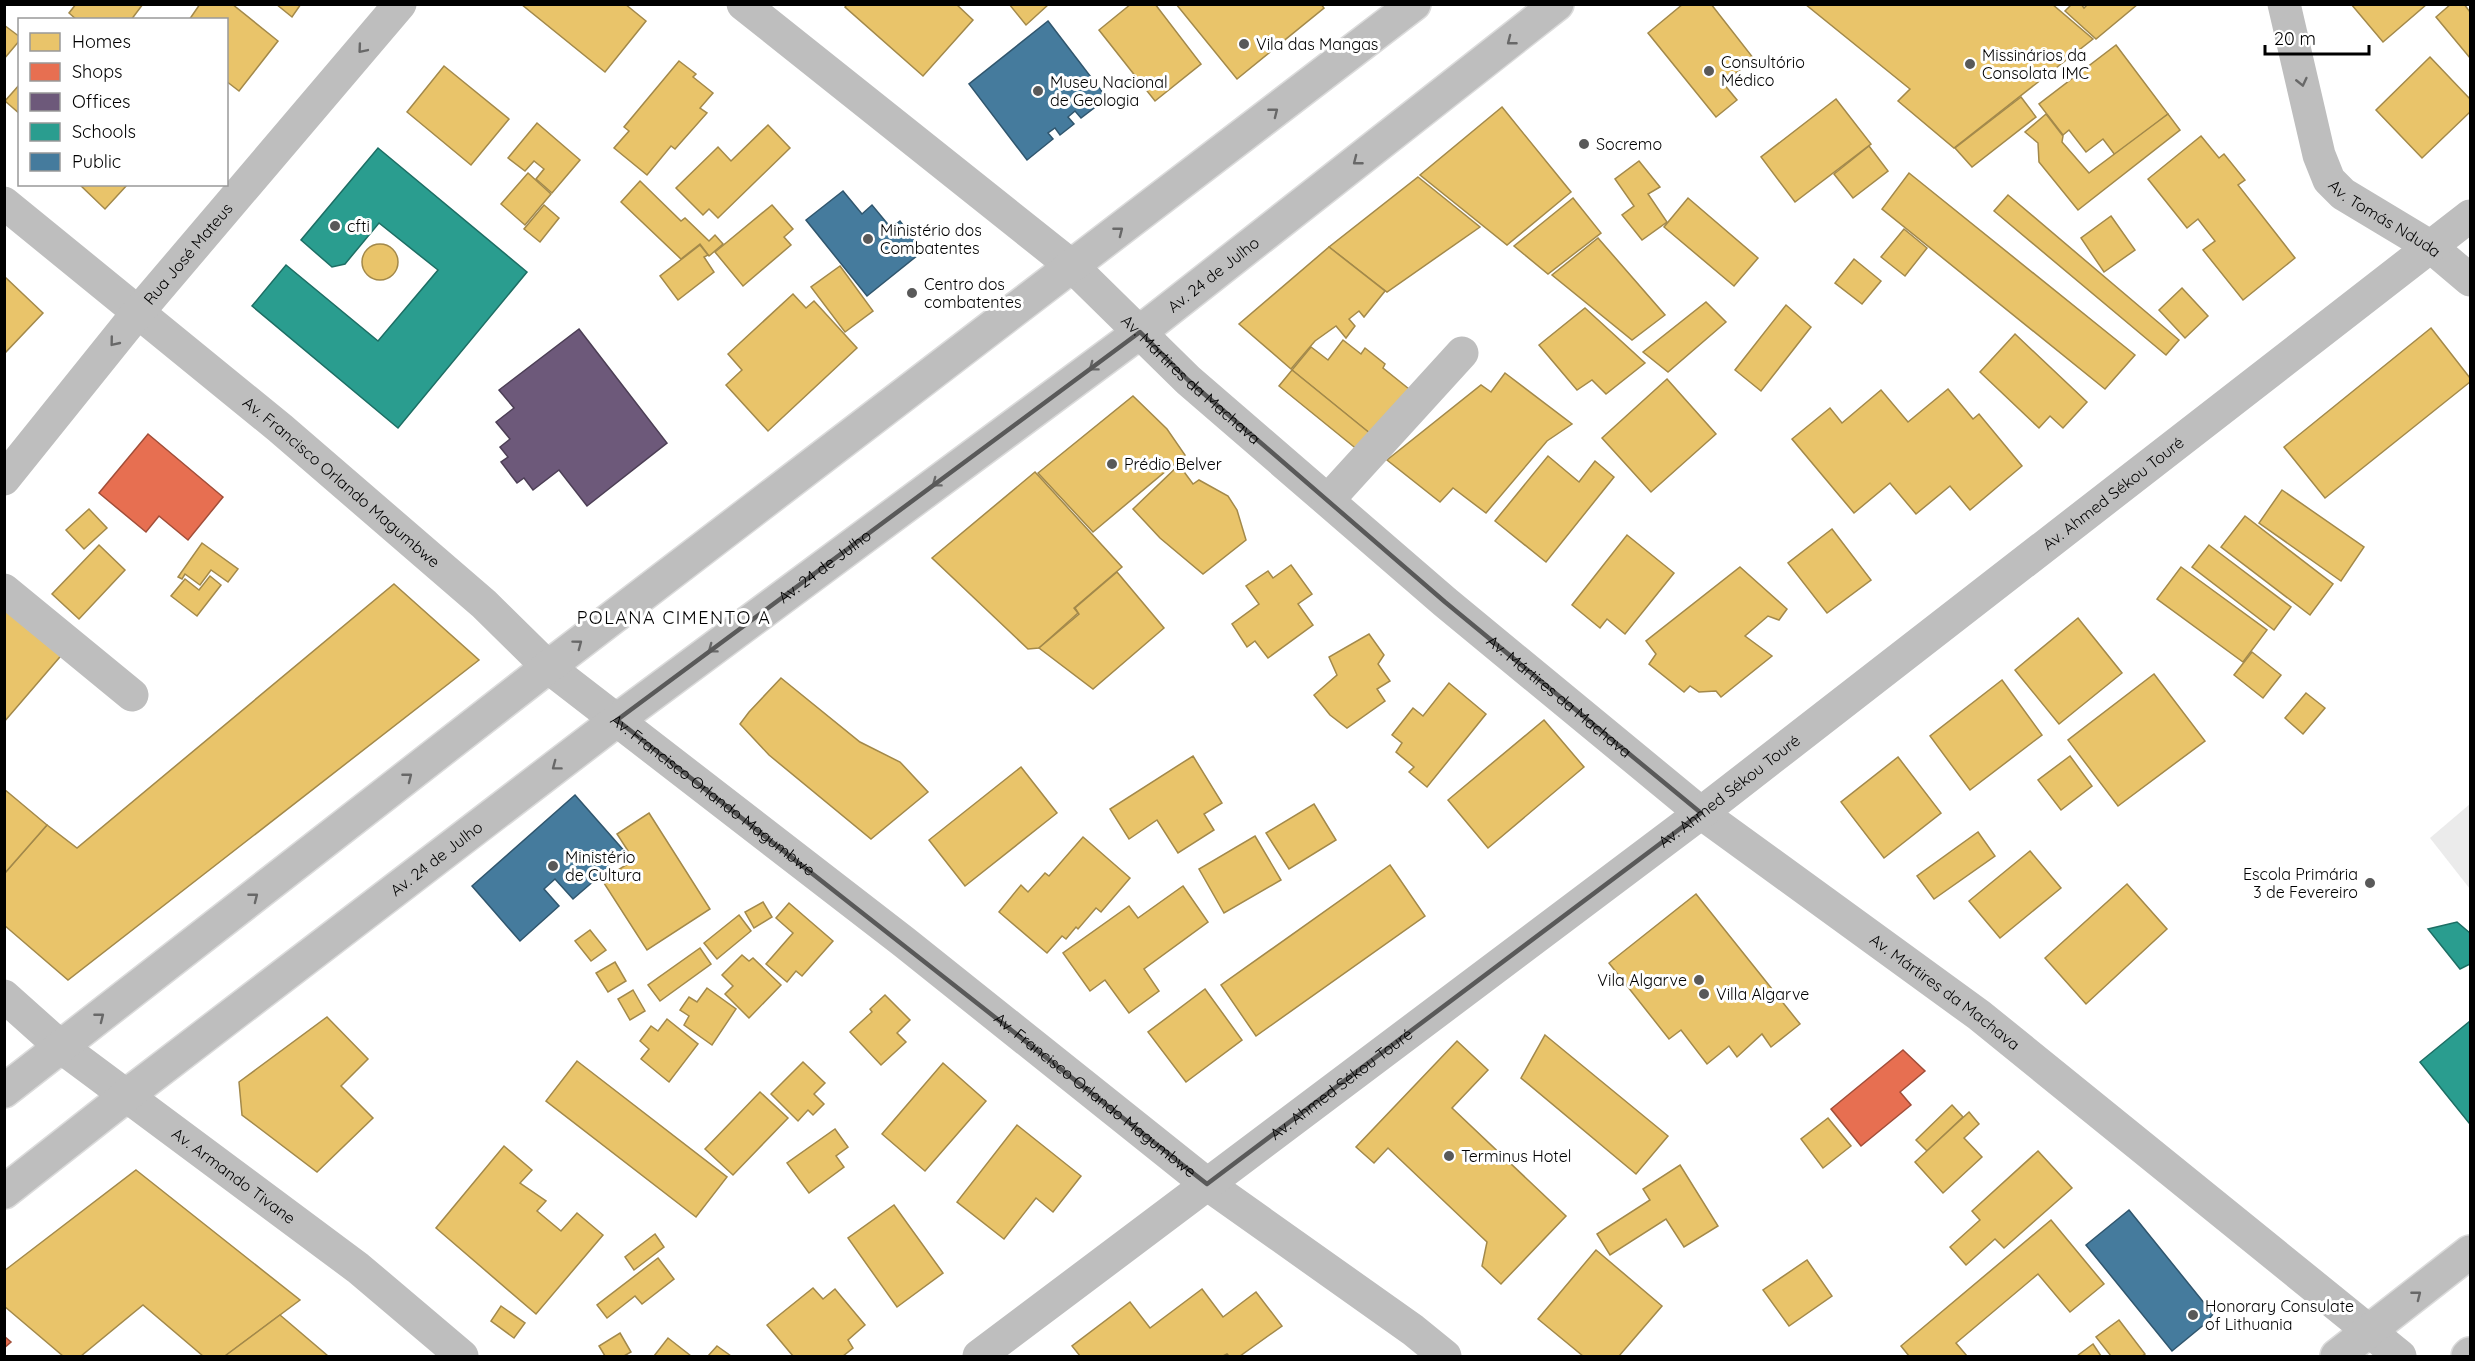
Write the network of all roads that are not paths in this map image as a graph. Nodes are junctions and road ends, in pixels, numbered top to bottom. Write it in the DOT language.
graph roads {
  1 [pos="400,4"];
  2 [pos="743,4"];
  3 [pos="1414,4"];
  4 [pos="1557,4"];
  5 [pos="2284,4"];
  6 [pos="4,203"];
  7 [pos="2470,216"];
  8 [pos="2431,247"];
  9 [pos="1073,267"];
  10 [pos="2470,280"];
  11 [pos="139,311"];
  12 [pos="1140,332"];
  13 [pos="1462,353"];
  14 [pos="4,479"];
  15 [pos="1328,500"];
  16 [pos="4,590"];
  17 [pos="548,667"];
  18 [pos="132,695"];
  19 [pos="617,720"];
  20 [pos="1701,813"];
  21 [pos="4,996"];
  22 [pos="61,1047"];
  23 [pos="4,1091"];
  24 [pos="126,1096"];
  25 [pos="1207,1184"];
  26 [pos="4,1192"];
  27 [pos="2470,1252"];
  28 [pos="2371,1331"];
  29 [pos="462,1356"];
  30 [pos="979,1356"];
  31 [pos="1445,1356"];
  32 [pos="2337,1356"];
  33 [pos="2400,1356"];
  1 -- 11 [label="street, Rua José Mateus, one-way"];
  2 -- 9 [label="street, Av. Mártires da Machava"];
  9 -- 3 [label="street, one-way"];
  4 -- 12 [label="street, Av. 24 de Julho, one-way"];
  5 -- 8 [label="street, Av. Tomás Nduda, one-way"];
  6 -- 11 [label="street, Av. Francisco Orlando Magumbwe"];
  7 -- 8 [label="street, Av. Ahmed Sékou Touré"];
  8 -- 10 [label="street, Av. Tomás Nduda"];
  8 -- 20 [label="street, Av. Ahmed Sékou Touré"];
  9 -- 12 [label="street, Av. Mártires da Machava"];
  17 -- 9 [label="street, one-way"];
  11 -- 14 [label="street, Rua José Mateus, one-way"];
  11 -- 17 [label="street, Av. Francisco Orlando Magumbwe"];
  12 -- 15 [label="street, Av. Mártires da Machava"];
  12 -- 19 [label="street, Av. 24 de Julho, one-way"];
  13 -- 15 [label="street"];
  15 -- 20 [label="street, Av. Mártires da Machava"];
  16 -- 18 [label="street"];
  17 -- 19 [label="street, Av. Francisco Orlando Magumbwe"];
  22 -- 17 [label="street, one-way"];
  19 -- 24 [label="street, Av. 24 de Julho, one-way"];
  19 -- 25 [label="street, Av. Francisco Orlando Magumbwe"];
  20 -- 25 [label="street, Av. Ahmed Sékou Touré"];
  20 -- 28 [label="street, Av. Mártires da Machava"];
  21 -- 22 [label="street, Av. Armando Tivane"];
  22 -- 23 [label="street"];
  22 -- 24 [label="street, Av. Armando Tivane"];
  24 -- 26 [label="street, Av. 24 de Julho"];
  24 -- 29 [label="street, Av. Armando Tivane"];
  25 -- 30 [label="street, Av. Ahmed Sékou Touré"];
  25 -- 31 [label="street, Av. Francisco Orlando Magumbwe"];
  28 -- 27 [label="street, one-way"];
  28 -- 32 [label="street"];
  28 -- 33 [label="street, Av. Mártires da Machava"];
}
